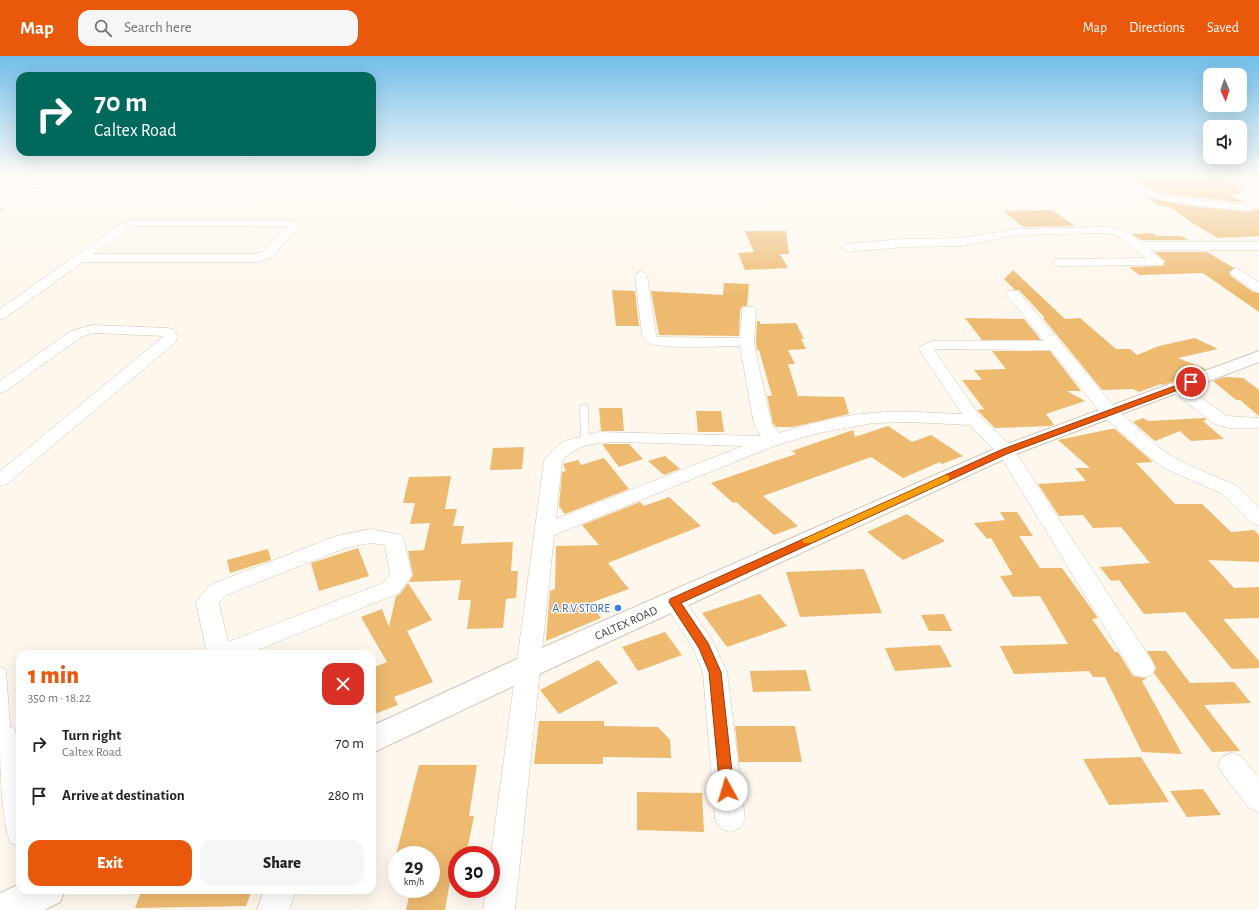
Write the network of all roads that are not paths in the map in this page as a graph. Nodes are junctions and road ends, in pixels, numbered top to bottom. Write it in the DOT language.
graph roads {
  1 [pos="1138,246"];
  2 [pos="1259,246"];
  3 [pos="847,248"];
  4 [pos="81,258"];
  5 [pos="1059,262"];
  6 [pos="1236,272"];
  7 [pos="641,275"];
  8 [pos="1259,288"];
  9 [pos="1013,294"];
  10 [pos="749,310"];
  11 [pos="0,315"];
  12 [pos="747,342"];
  13 [pos="1055,346"];
  14 [pos="1259,356"];
  15 [pos="0,388"];
  16 [pos="1177,388"];
  17 [pos="584,407"];
  18 [pos="1110,413"];
  19 [pos="974,420"];
  20 [pos="1259,423"];
  21 [pos="585,440"];
  22 [pos="772,441"];
  23 [pos="1006,451"];
  24 [pos="0,480"];
  25 [pos="1259,519"];
  26 [pos="545,531"];
  27 [pos="674,602"];
  28 [pos="218,650"];
  29 [pos="233,650"];
  30 [pos="529,666"];
  31 [pos="1143,668"];
  32 [pos="0,672"];
  33 [pos="8,734"];
  34 [pos="376,738"];
  35 [pos="1232,765"];
  36 [pos="1259,799"];
  37 [pos="16,800"];
  38 [pos="730,819"];
  39 [pos="279,894"];
  40 [pos="273,910"];
  41 [pos="499,910"];
  1 -- 2 [label="street"];
  1 -- 3 [label="street"];
  1 -- 5 [label="street"];
  4 -- 4 [label="street"];
  4 -- 11 [label="street"];
  6 -- 8 [label="street"];
  7 -- 12 [label="street"];
  9 -- 13 [label="street"];
  10 -- 12 [label="street"];
  12 -- 22 [label="street"];
  13 -- 18 [label="street"];
  13 -- 19 [label="street"];
  14 -- 16 [label="street, CALTEX ROAD"];
  15 -- 24 [label="street"];
  16 -- 18 [label="street, CALTEX ROAD"];
  16 -- 20 [label="street"];
  17 -- 21 [label="lane"];
  18 -- 23 [label="street, CALTEX ROAD"];
  18 -- 25 [label="street"];
  19 -- 22 [label="street"];
  19 -- 23 [label="street"];
  21 -- 22 [label="street"];
  21 -- 26 [label="street"];
  22 -- 26 [label="street"];
  23 -- 27 [label="street, CALTEX ROAD"];
  23 -- 31 [label="street"];
  26 -- 30 [label="street"];
  27 -- 30 [label="street, CALTEX ROAD"];
  27 -- 38 [label="street"];
  28 -- 29 [label="street"];
  30 -- 34 [label="street, CALTEX ROAD"];
  30 -- 41 [label="street"];
  32 -- 33 [label="lane"];
  33 -- 37 [label="street"];
  35 -- 36 [label="street"];
  39 -- 40 [label="street"];
}
